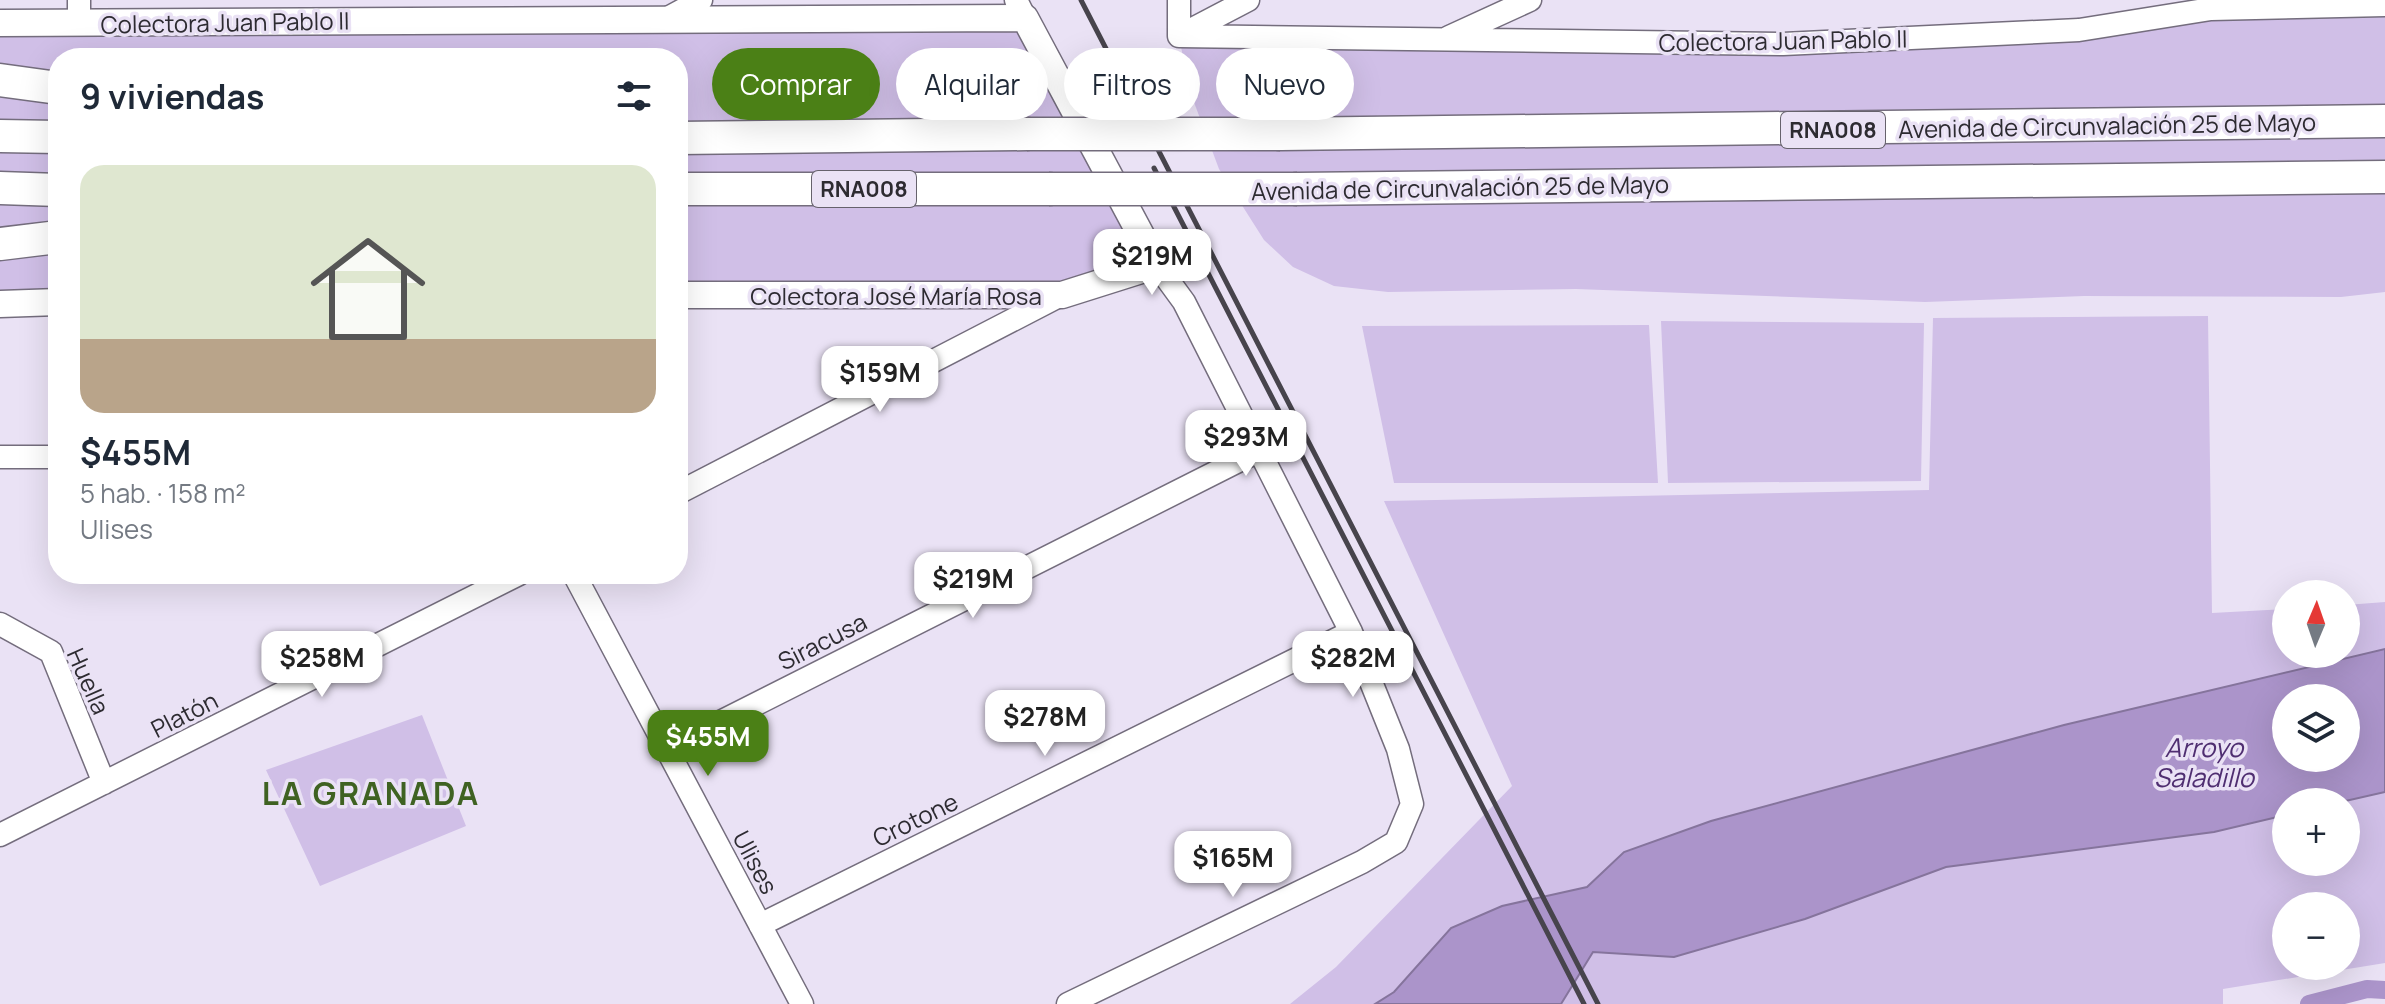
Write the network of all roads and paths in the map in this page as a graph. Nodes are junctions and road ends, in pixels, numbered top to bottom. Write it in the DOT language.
graph roads {
  1 [pos="701,0"];
  2 [pos="1179,0"];
  3 [pos="1248,0"];
  4 [pos="1530,0"];
  5 [pos="2233,0"];
  6 [pos="2305,3"];
  7 [pos="2385,5"];
  8 [pos="1021,9"];
  9 [pos="2211,9"];
  10 [pos="79,12"];
  11 [pos="668,18"];
  12 [pos="0,23"];
  13 [pos="1179,36"];
  14 [pos="1441,40"];
  15 [pos="0,80"];
  16 [pos="48,87"];
  17 [pos="2385,121"];
  18 [pos="0,136"];
  19 [pos="48,137"];
  20 [pos="688,138"];
  21 [pos="2385,177"];
  22 [pos="0,188"];
  23 [pos="688,189"];
  24 [pos="48,190"];
  25 [pos="48,238"];
  26 [pos="0,244"];
  27 [pos="1157,265"];
  28 [pos="688,295"];
  29 [pos="1062,295"];
  30 [pos="48,302"];
  31 [pos="0,304"];
  32 [pos="1258,451"];
  33 [pos="0,457"];
  34 [pos="48,457"];
  35 [pos="688,488"];
  36 [pos="499,584"];
  37 [pos="579,584"];
  38 [pos="0,624"];
  39 [pos="1351,632"];
  40 [pos="667,749"];
  41 [pos="104,783"];
  42 [pos="0,835"];
  43 [pos="760,925"];
  44 [pos="802,1004"];
  45 [pos="1068,1004"];
  1 -- 11 [label="street"];
  2 -- 13 [label="street"];
  3 -- 13 [label="street"];
  4 -- 14 [label="street"];
  5 -- 9 [label="street"];
  6 -- 7 [label="street, Colectora Juan Pablo II"];
  6 -- 9 [label="street, Colectora Juan Pablo II"];
  8 -- 11 [label="main road, Colectora Juan Pablo II"];
  8 -- 27 [label="main road"];
  9 -- 14 [label="street, Colectora Juan Pablo II"];
  10 -- 11 [label="main road, Colectora Juan Pablo II"];
  10 -- 12 [label="main road, Colectora Juan Pablo II"];
  13 -- 14 [label="street, Colectora Juan Pablo II"];
  15 -- 16 [label="highway"];
  17 -- 20 [label="highway, Avenida de Circunvalación 25 de Mayo / RNA008, bridge"];
  18 -- 19 [label="highway"];
  21 -- 23 [label="highway, Avenida de Circunvalación 25 de Mayo / RNA008, bridge"];
  22 -- 24 [label="highway"];
  25 -- 26 [label="highway"];
  27 -- 29 [label="main road, Colectora José María Rosa"];
  27 -- 32 [label="street"];
  28 -- 29 [label="main road, Colectora José María Rosa"];
  29 -- 35 [label="street"];
  30 -- 31 [label="main road"];
  32 -- 39 [label="street"];
  32 -- 40 [label="street, Siracusa"];
  33 -- 34 [label="street"];
  36 -- 41 [label="street, Platón"];
  37 -- 40 [label="street, Ulises"];
  38 -- 41 [label="street, Huella"];
  39 -- 43 [label="street, Crotone"];
  39 -- 45 [label="street"];
  40 -- 43 [label="street, Ulises"];
  41 -- 42 [label="street, Platón"];
  43 -- 44 [label="street, Ulises"];
}
